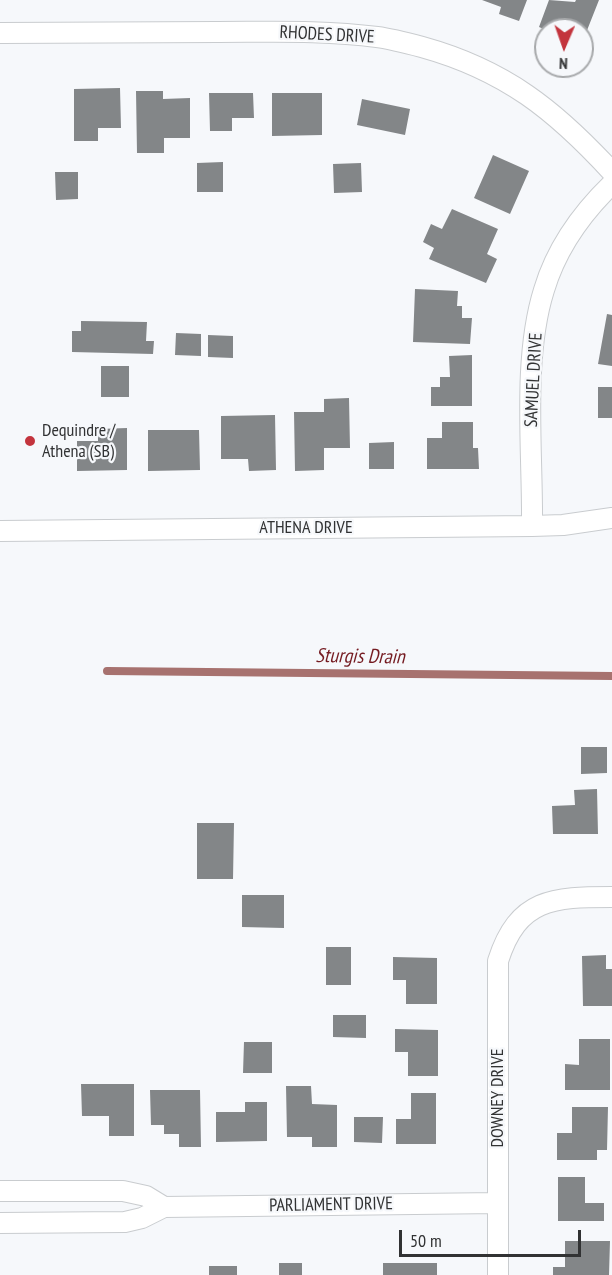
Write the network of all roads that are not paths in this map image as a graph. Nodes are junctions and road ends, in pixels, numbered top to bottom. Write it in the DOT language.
graph roads {
  1 [pos="0,33"];
  2 [pos="612,172"];
  3 [pos="612,184"];
  4 [pos="612,518"];
  5 [pos="532,526"];
  6 [pos="0,531"];
  7 [pos="612,897"];
  8 [pos="0,1191"];
  9 [pos="498,1203"];
  10 [pos="164,1207"];
  11 [pos="0,1223"];
  12 [pos="498,1275"];
  1 -- 2 [label="street, RHODES DRIVE"];
  3 -- 5 [label="street, SAMUEL DRIVE"];
  4 -- 5 [label="street, ATHENA DRIVE"];
  5 -- 6 [label="street, ATHENA DRIVE"];
  7 -- 9 [label="street, DOWNEY DRIVE"];
  8 -- 10 [label="street, PARLIAMENT DRIVE"];
  9 -- 10 [label="street, PARLIAMENT DRIVE"];
  9 -- 12 [label="street, DOWNEY DRIVE"];
  10 -- 11 [label="street, PARLIAMENT DRIVE"];
}
